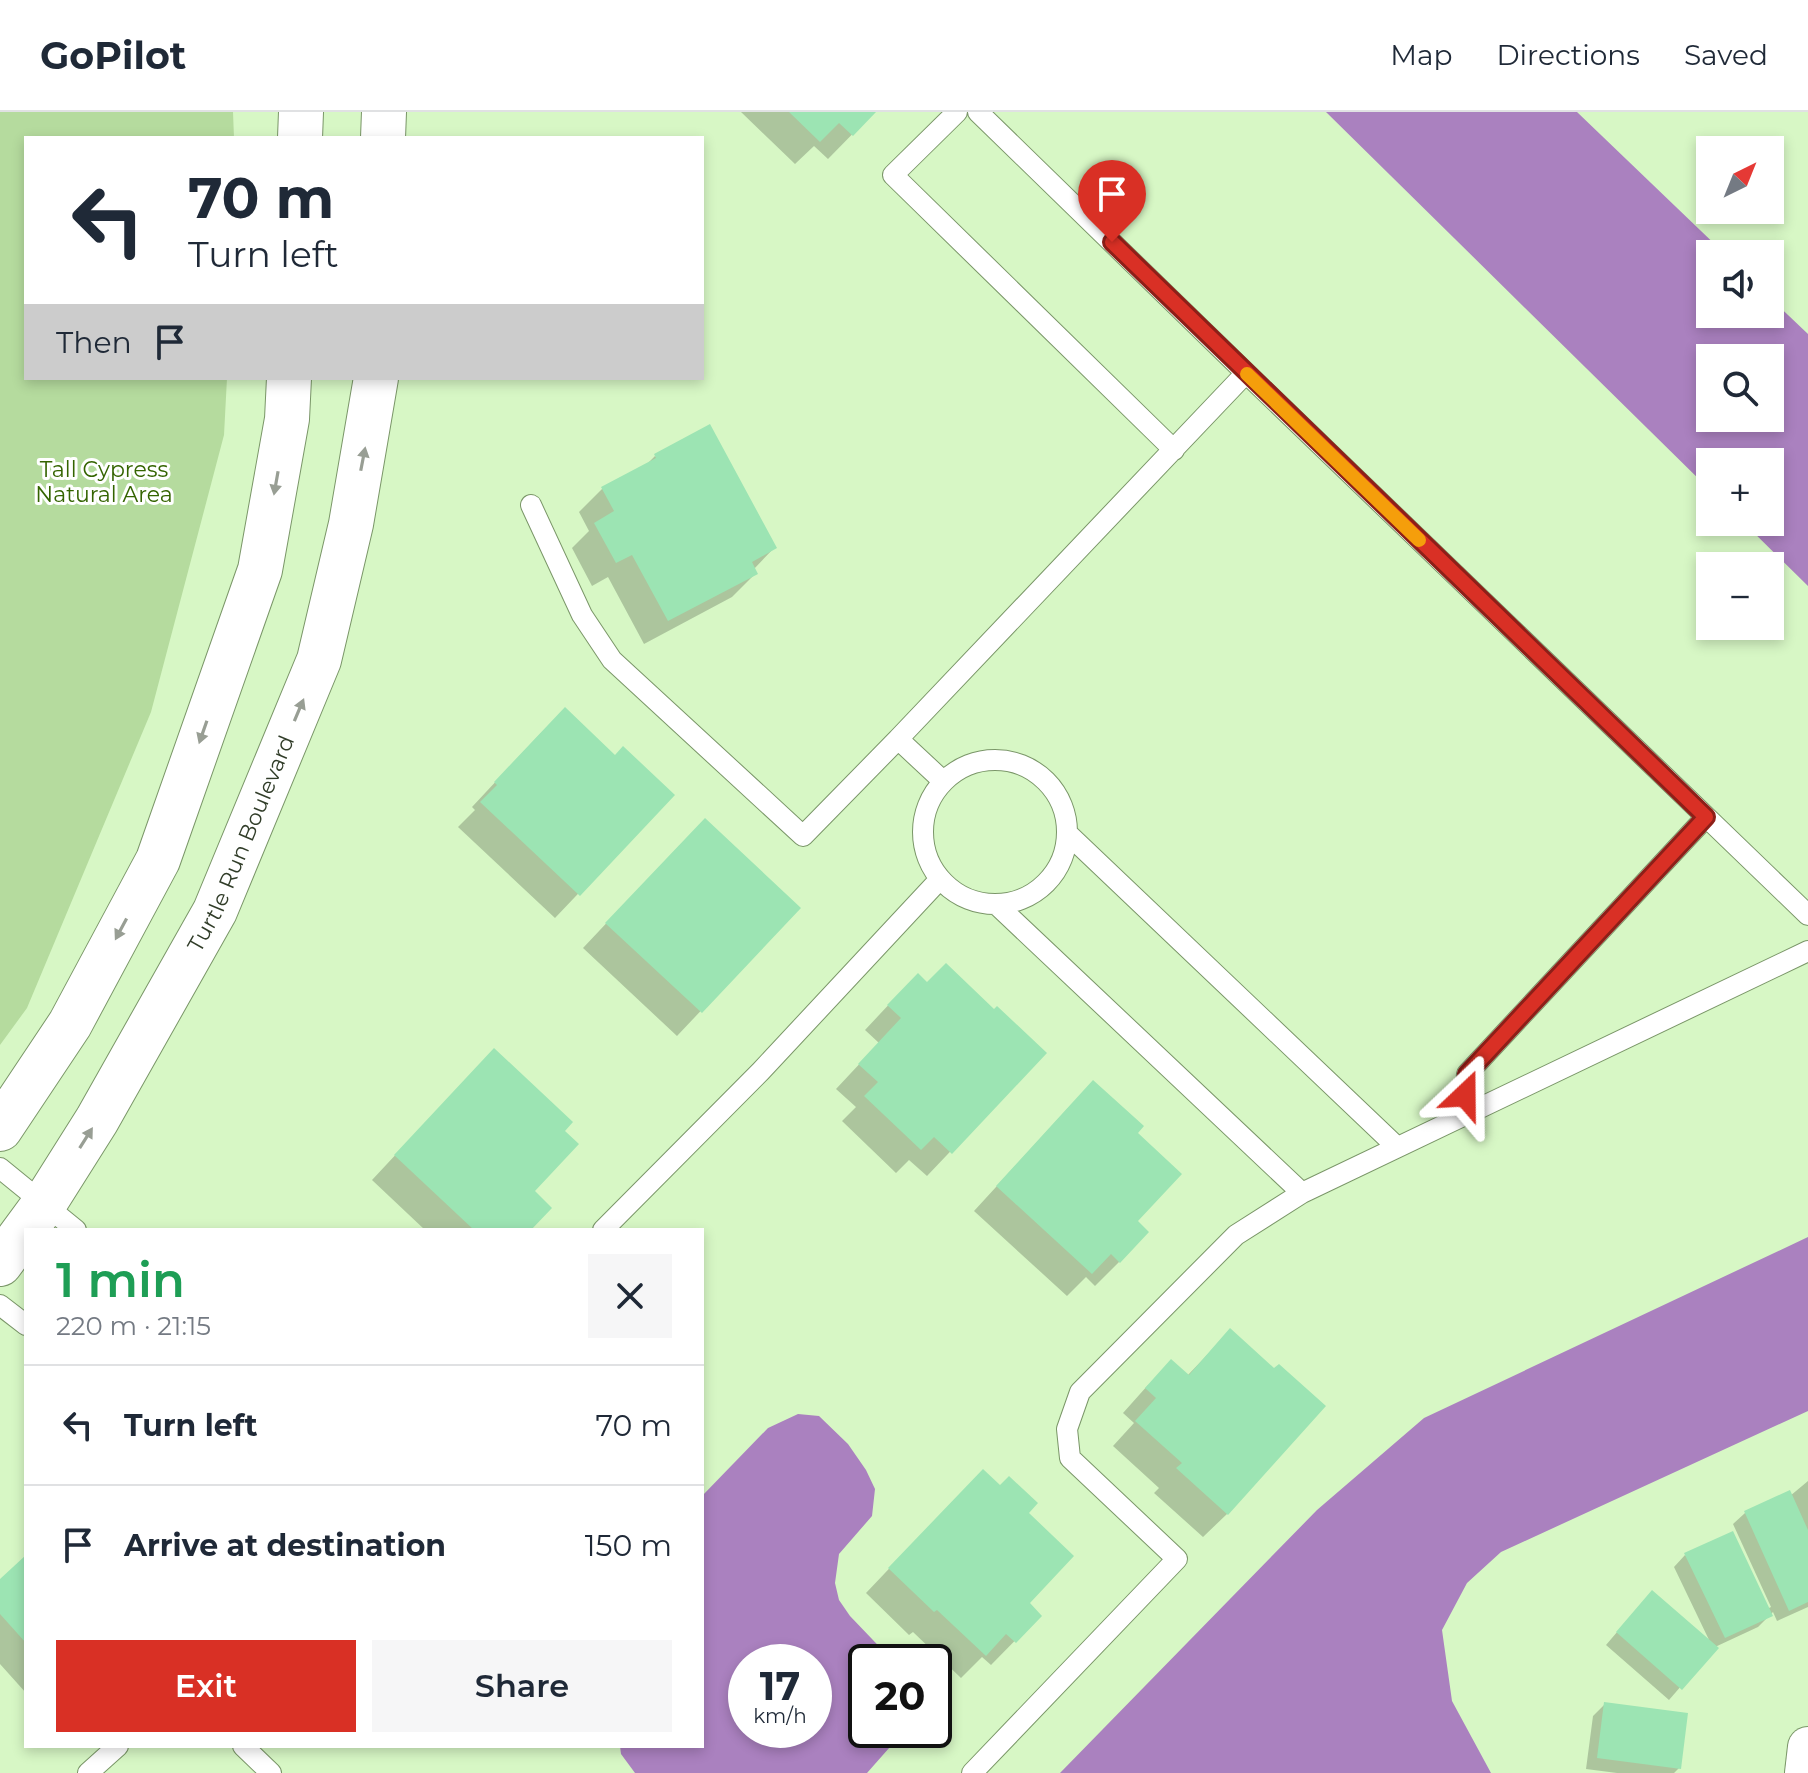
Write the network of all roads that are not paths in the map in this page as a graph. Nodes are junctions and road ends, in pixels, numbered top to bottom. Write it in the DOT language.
graph roads {
  1 [pos="301,112"];
  2 [pos="384,112"];
  3 [pos="957,112"];
  4 [pos="978,112"];
  5 [pos="300,136"];
  6 [pos="383,136"];
  7 [pos="1246,373"];
  8 [pos="289,380"];
  9 [pos="376,380"];
  10 [pos="1174,450"];
  11 [pos="531,505"];
  12 [pos="898,739"];
  13 [pos="943,781"];
  14 [pos="1706,817"];
  15 [pos="1068,834"];
  16 [pos="940,879"];
  17 [pos="996,904"];
  18 [pos="1808,915"];
  19 [pos="1808,951"];
  20 [pos="1463,1116"];
  21 [pos="0,1129"];
  22 [pos="1397,1147"];
  23 [pos="0,1168"];
  24 [pos="1302,1193"];
  25 [pos="60,1217"];
  26 [pos="605,1228"];
  27 [pos="24,1245"];
  28 [pos="0,1264"];
  29 [pos="0,1305"];
  30 [pos="24,1323"];
  31 [pos="1808,1747"];
  32 [pos="116,1748"];
  33 [pos="245,1748"];
  34 [pos="96,1770"];
  35 [pos="271,1773"];
  36 [pos="972,1773"];
  37 [pos="1805,1773"];
  1 -- 5 [label="street"];
  2 -- 6 [label="street"];
  3 -- 10 [label="lane"];
  4 -- 7 [label="lane"];
  7 -- 10 [label="lane"];
  7 -- 14 [label="lane"];
  8 -- 21 [label="street, one-way"];
  25 -- 9 [label="street, Turtle Run Boulevard, one-way"];
  10 -- 12 [label="lane"];
  11 -- 12 [label="lane"];
  12 -- 13 [label="lane"];
  13 -- 15 [label="lane"];
  13 -- 16 [label="lane"];
  14 -- 18 [label="lane"];
  14 -- 20 [label="lane"];
  15 -- 17 [label="lane"];
  15 -- 22 [label="lane"];
  16 -- 17 [label="lane"];
  16 -- 26 [label="lane"];
  17 -- 24 [label="lane"];
  19 -- 20 [label="lane"];
  20 -- 22 [label="lane"];
  22 -- 24 [label="lane"];
  23 -- 25 [label="lane"];
  24 -- 36 [label="lane"];
  27 -- 28 [label="street, Turtle Run Boulevard"];
  29 -- 30 [label="lane"];
  31 -- 37 [label="street"];
  32 -- 34 [label="lane"];
  33 -- 35 [label="lane"];
}
